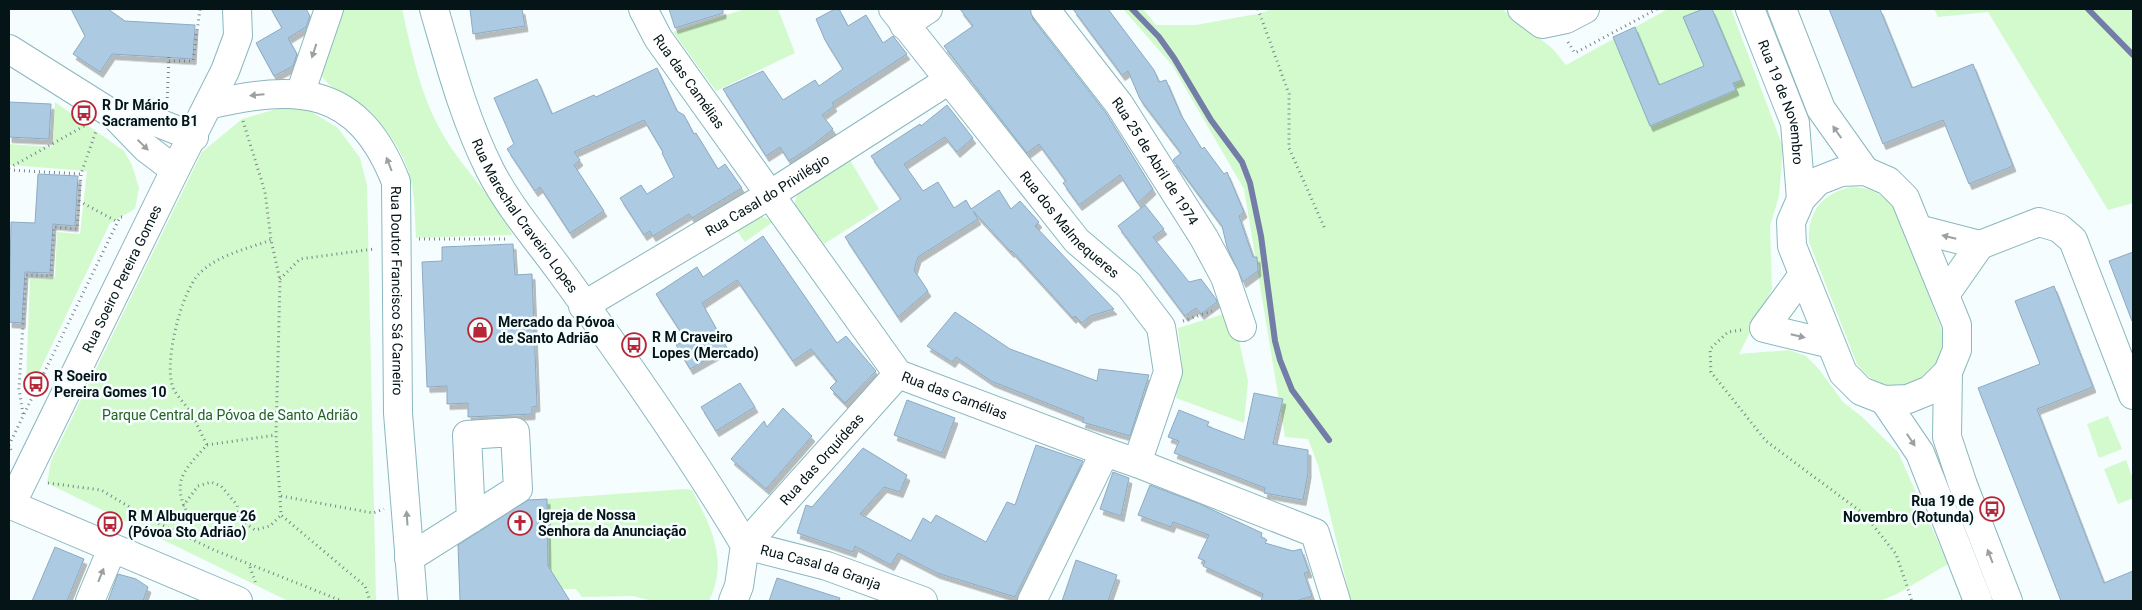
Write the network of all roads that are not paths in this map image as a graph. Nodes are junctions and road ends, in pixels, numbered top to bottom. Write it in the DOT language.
graph roads {
  1 [pos="236,9"];
  2 [pos="329,9"];
  3 [pos="434,9"];
  4 [pos="643,9"];
  5 [pos="928,9"];
  6 [pos="1045,9"];
  7 [pos="1522,9"];
  8 [pos="1586,9"];
  9 [pos="1750,9"];
  10 [pos="1782,9"];
  11 [pos="898,17"];
  12 [pos="9,49"];
  13 [pos="949,80"];
  14 [pos="300,94"];
  15 [pos="208,105"];
  16 [pos="105,116"];
  17 [pos="194,137"];
  18 [pos="175,170"];
  19 [pos="1865,171"];
  20 [pos="771,194"];
  21 [pos="1801,199"];
  22 [pos="1918,229"];
  23 [pos="1980,245"];
  24 [pos="1804,275"];
  25 [pos="1944,295"];
  26 [pos="584,306"];
  27 [pos="1242,327"];
  28 [pos="1831,344"];
  29 [pos="1948,372"];
  30 [pos="898,374"];
  31 [pos="2133,395"];
  32 [pos="1884,400"];
  33 [pos="1105,452"];
  34 [pos="1137,462"];
  35 [pos="10,504"];
  36 [pos="471,519"];
  37 [pos="745,545"];
  38 [pos="112,549"];
  39 [pos="410,558"];
  40 [pos="736,594"];
  41 [pos="90,601"];
  42 [pos="238,601"];
  43 [pos="413,601"];
  44 [pos="923,601"];
  45 [pos="1032,601"];
  46 [pos="1336,601"];
  47 [pos="1978,601"];
  48 [pos="2008,601"];
  1 -- 15 [label="street, Rua Soeiro Pereira Gomes"];
  2 -- 14 [label="street, one-way"];
  3 -- 26 [label="street, Rua Marechal Craveiro Lopes"];
  4 -- 20 [label="street, Rua das Camélias"];
  5 -- 11 [label="street"];
  6 -- 27 [label="street, Rua 25 de Abril de 1974"];
  7 -- 8 [label="street"];
  9 -- 21 [label="street, Rua 19 de Novembro"];
  19 -- 10 [label="street, one-way"];
  11 -- 13 [label="street, Rua dos Malmequeres"];
  12 -- 16 [label="street"];
  13 -- 20 [label="street, Rua Casal do Privilégio"];
  13 -- 34 [label="street, Rua dos Malmequeres"];
  14 -- 15 [label="street, Rua Doutor Francisco Sá Carneiro, one-way"];
  39 -- 14 [label="street, Rua Doutor Francisco Sá Carneiro, one-way"];
  15 -- 17 [label="street, Rua Soeiro Pereira Gomes"];
  16 -- 17 [label="street"];
  16 -- 18 [label="street, one-way"];
  17 -- 18 [label="street, Rua Soeiro Pereira Gomes"];
  18 -- 35 [label="street, Rua Soeiro Pereira Gomes"];
  19 -- 21 [label="street, Rua 19 de Novembro"];
  19 -- 22 [label="street, Rua 19 de Novembro"];
  20 -- 26 [label="street, Rua Casal do Privilégio"];
  20 -- 30 [label="street, Rua das Camélias"];
  21 -- 24 [label="street, Rua 19 de Novembro"];
  23 -- 22 [label="street, one-way"];
  22 -- 25 [label="street, Rua 19 de Novembro"];
  23 -- 25 [label="street"];
  23 -- 31 [label="street"];
  24 -- 28 [label="street, Rua 19 de Novembro"];
  24 -- 28 [label="street, one-way"];
  25 -- 29 [label="street, Rua 19 de Novembro"];
  26 -- 37 [label="street, Rua Marechal Craveiro Lopes"];
  28 -- 32 [label="street, Rua 19 de Novembro"];
  29 -- 32 [label="street, Rua 19 de Novembro"];
  48 -- 29 [label="street, Rua 19 de Novembro, one-way"];
  30 -- 33 [label="street, Rua das Camélias"];
  30 -- 37 [label="street, Rua das Orquídeas"];
  32 -- 47 [label="street, one-way"];
  33 -- 34 [label="street, Rua das Camélias"];
  33 -- 45 [label="street"];
  34 -- 46 [label="street, Rua das Camélias"];
  35 -- 38 [label="street"];
  36 -- 39 [label="street"];
  37 -- 40 [label="street"];
  37 -- 44 [label="street, Rua Casal da Granja"];
  41 -- 38 [label="street, one-way"];
  38 -- 42 [label="street"];
  39 -- 43 [label="street, Rua Doutor Francisco Sá Carneiro"];
}
